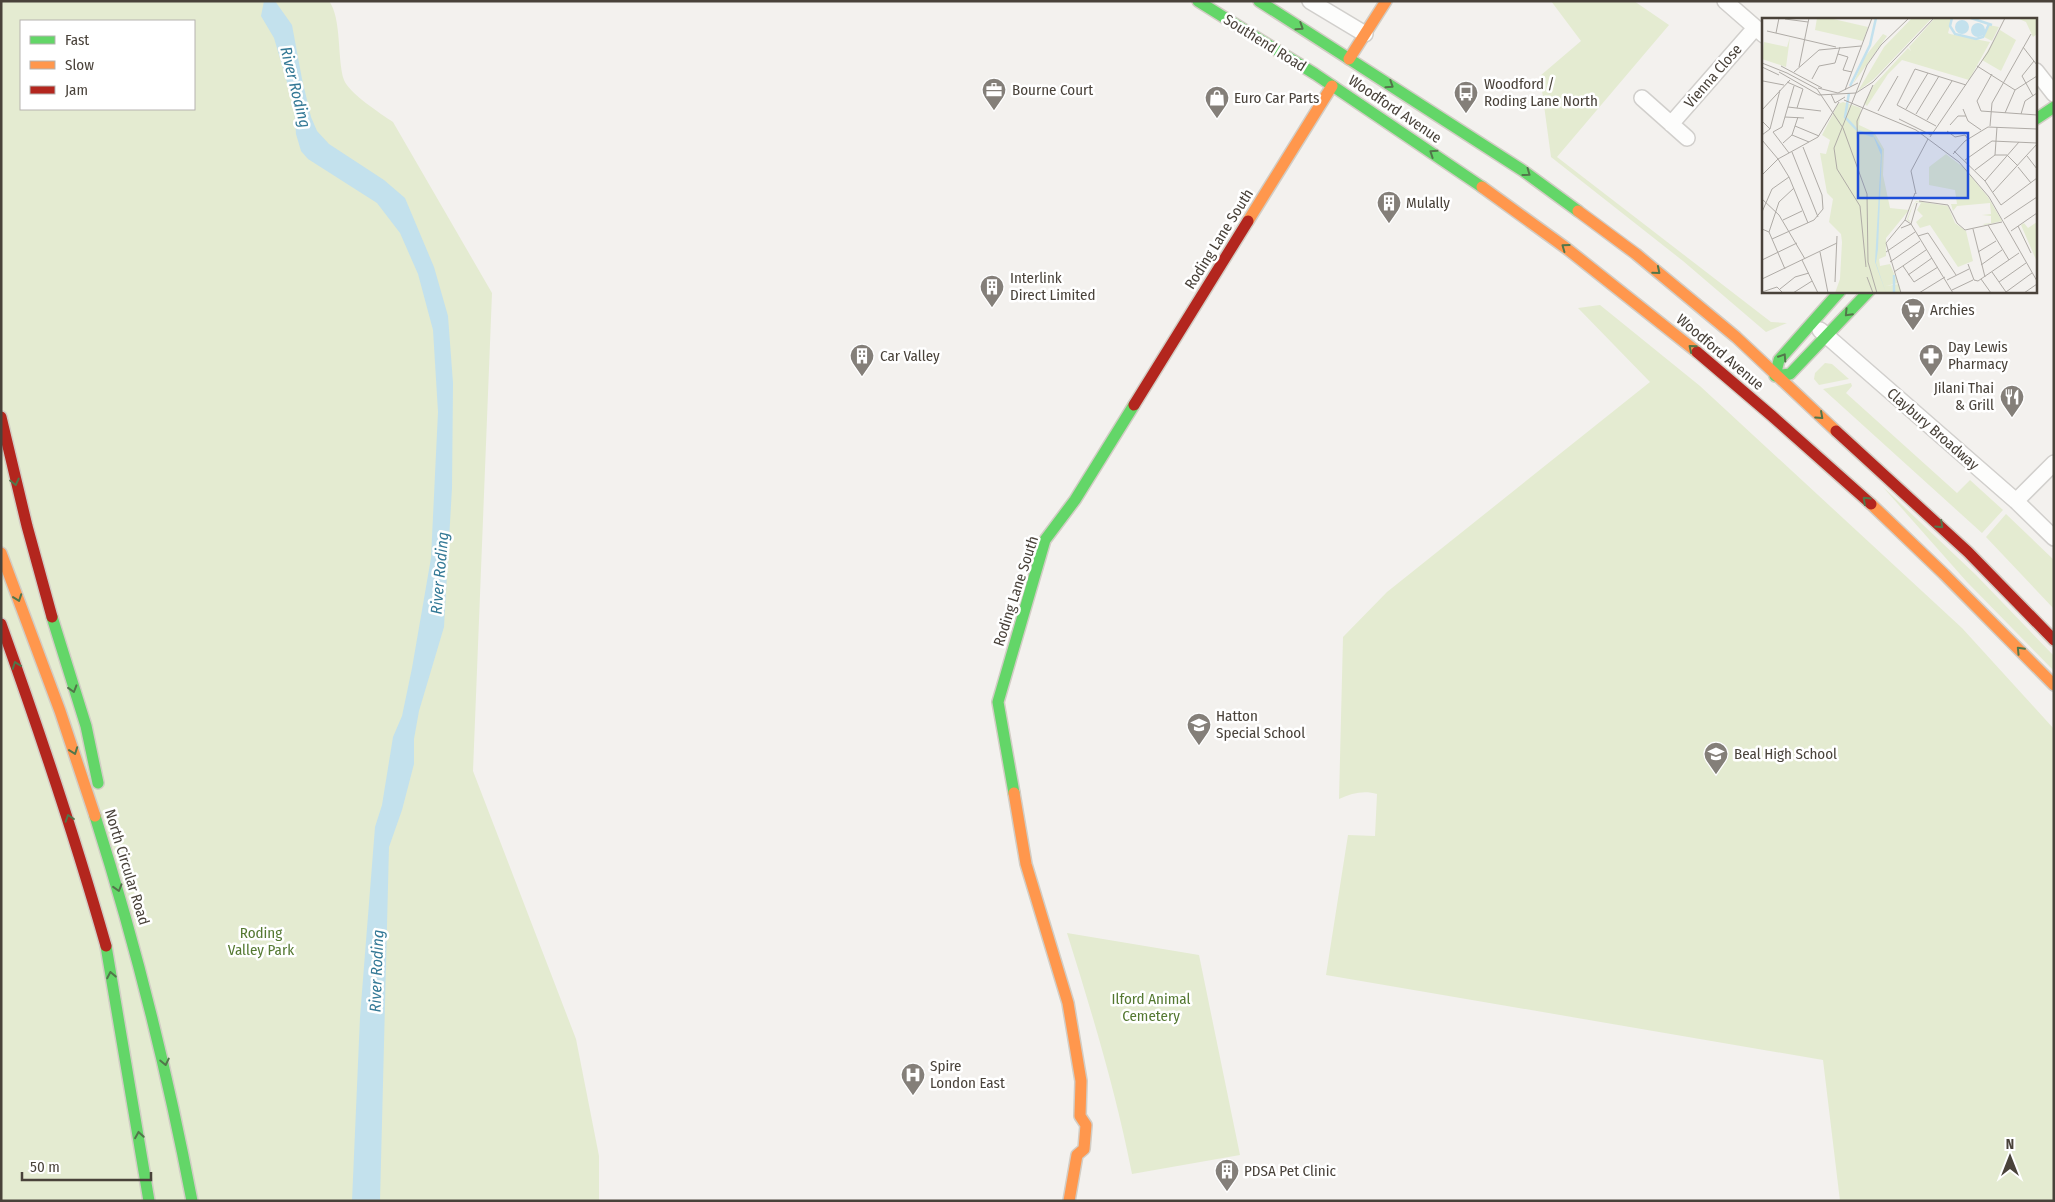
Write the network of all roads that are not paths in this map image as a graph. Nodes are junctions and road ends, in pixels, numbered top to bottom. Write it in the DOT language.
graph roads {
  1 [pos="1198,1"];
  2 [pos="1259,1"];
  3 [pos="1310,1"];
  4 [pos="1386,1"];
  5 [pos="1725,1"];
  6 [pos="1759,32"];
  7 [pos="1365,34"];
  8 [pos="1349,59"];
  9 [pos="2038,73"];
  10 [pos="1332,86"];
  11 [pos="2054,94"];
  12 [pos="1642,98"];
  13 [pos="2054,107"];
  14 [pos="2038,118"];
  15 [pos="1671,124"];
  16 [pos="1687,138"];
  17 [pos="1839,292"];
  18 [pos="1868,292"];
  19 [pos="1811,322"];
  20 [pos="1827,336"];
  21 [pos="1771,378"];
  22 [pos="1777,394"];
  23 [pos="1,417"];
  24 [pos="2054,463"];
  25 [pos="1882,499"];
  26 [pos="2016,501"];
  27 [pos="1902,533"];
  28 [pos="2054,538"];
  29 [pos="1,552"];
  30 [pos="1,624"];
  31 [pos="2054,640"];
  32 [pos="2054,685"];
  33 [pos="104,841"];
  34 [pos="149,1201"];
  35 [pos="192,1201"];
  36 [pos="1069,1201"];
  1 -- 10 [label="main road, Southend Road"];
  2 -- 8 [label="main road, one-way"];
  3 -- 7 [label="street"];
  4 -- 7 [label="main road"];
  5 -- 6 [label="street"];
  6 -- 15 [label="street, Vienna Close"];
  7 -- 8 [label="main road"];
  8 -- 21 [label="main road, Woodford Avenue, one-way"];
  9 -- 11 [label="street"];
  27 -- 10 [label="main road, Woodford Avenue, one-way"];
  10 -- 36 [label="main road, Roding Lane South"];
  12 -- 15 [label="street"];
  13 -- 14 [label="main road"];
  15 -- 16 [label="street"];
  17 -- 19 [label="main road"];
  18 -- 20 [label="main road, one-way"];
  19 -- 20 [label="street, Claybury Broadway"];
  21 -- 19 [label="main road, one-way"];
  20 -- 21 [label="main road"];
  20 -- 26 [label="street, Claybury Broadway"];
  21 -- 22 [label="main road"];
  21 -- 31 [label="main road, Woodford Avenue, one-way"];
  23 -- 33 [label="main road, one-way"];
  24 -- 26 [label="street"];
  25 -- 27 [label="main road"];
  26 -- 28 [label="street, Claybury Broadway"];
  32 -- 27 [label="main road, Woodford Avenue, one-way"];
  29 -- 33 [label="main road, North Circular Road, one-way"];
  34 -- 30 [label="main road, one-way"];
  33 -- 35 [label="main road, North Circular Road, one-way"];
}
